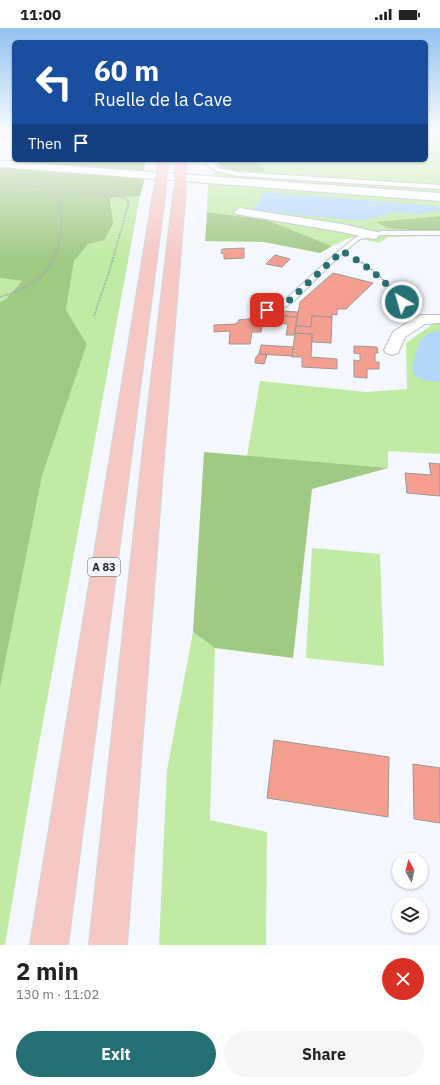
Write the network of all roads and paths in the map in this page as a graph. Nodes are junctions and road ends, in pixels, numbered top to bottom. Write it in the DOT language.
graph roads {
  1 [pos="144,175"];
  2 [pos="167,175"];
  3 [pos="176,175"];
  4 [pos="251,175"];
  5 [pos="0,182"];
  6 [pos="440,187"];
  7 [pos="50,188"];
  8 [pos="170,188"];
  9 [pos="440,197"];
  10 [pos="240,212"];
  11 [pos="440,233"];
  12 [pos="373,235"];
  13 [pos="342,251"];
  14 [pos="0,297"];
  15 [pos="415,305"];
  16 [pos="255,313"];
  17 [pos="94,316"];
  18 [pos="440,319"];
  19 [pos="392,350"];
  20 [pos="49,945"];
  21 [pos="108,945"];
  1 -- 9 [label="street"];
  2 -- 8 [label="highway, A 83, bridge"];
  3 -- 8 [label="highway, A 83, bridge"];
  4 -- 6 [label="lane"];
  5 -- 7 [label="path"];
  7 -- 14 [label="path"];
  7 -- 17 [label="path"];
  8 -- 20 [label="highway, A 83"];
  8 -- 21 [label="highway, A 83"];
  10 -- 12 [label="street"];
  11 -- 12 [label="lane"];
  12 -- 13 [label="lane"];
  13 -- 15 [label="path"];
  13 -- 16 [label="lane"];
  18 -- 19 [label="street"];
}
